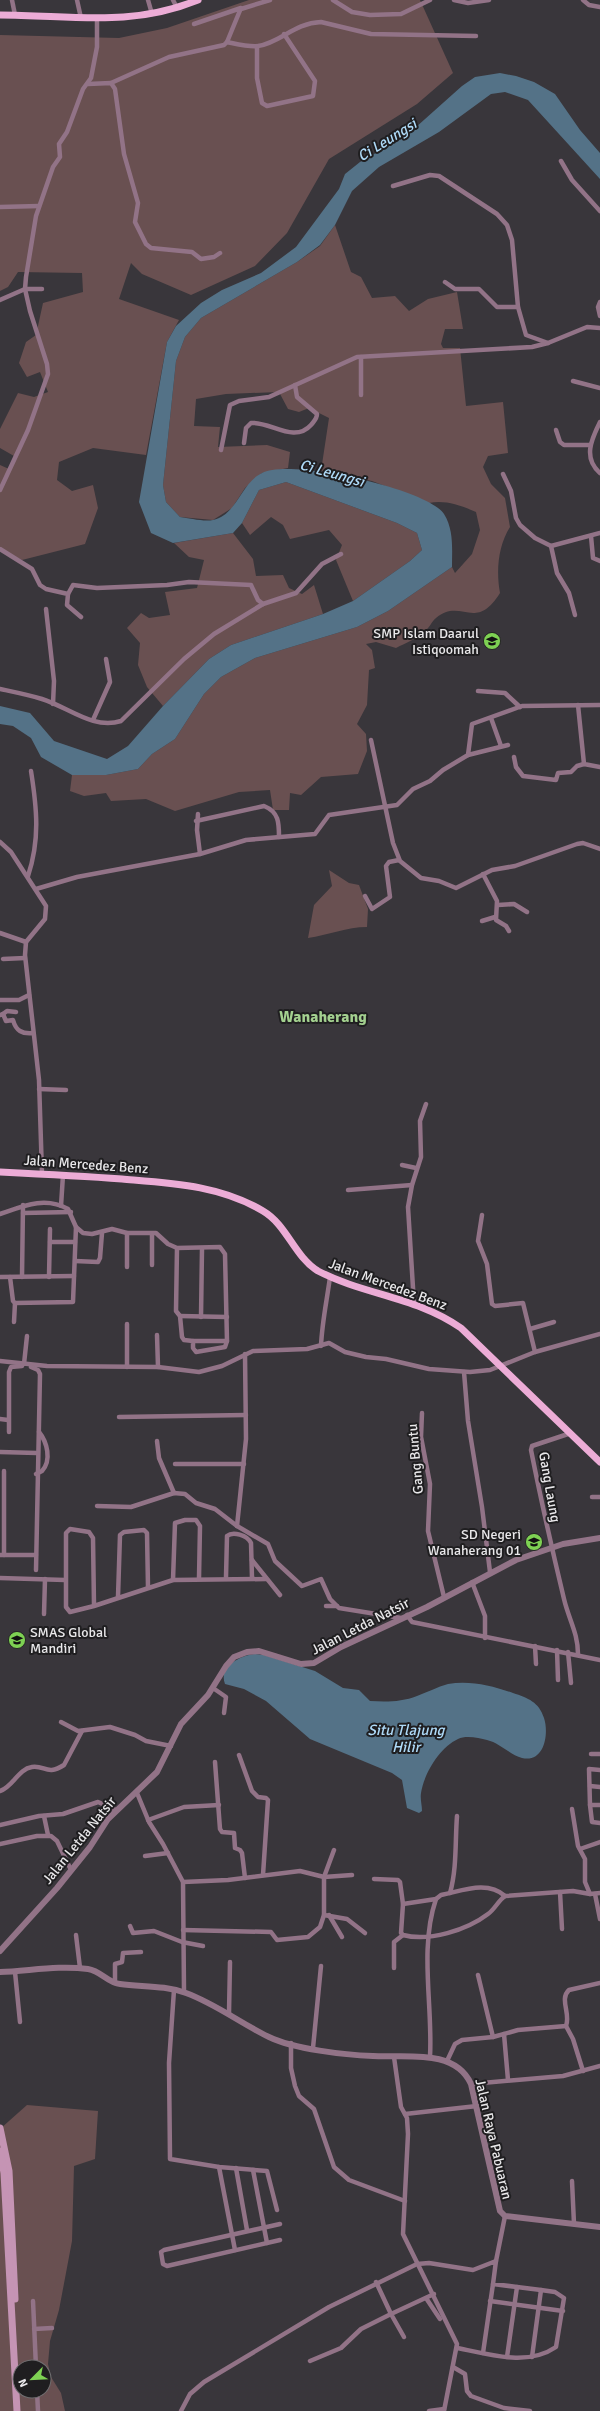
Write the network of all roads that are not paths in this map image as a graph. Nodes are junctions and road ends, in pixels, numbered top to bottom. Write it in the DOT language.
graph roads {
  1 [pos="12,0"];
  2 [pos="77,0"];
  3 [pos="148,0"];
  4 [pos="173,0"];
  5 [pos="198,0"];
  6 [pos="270,0"];
  7 [pos="333,0"];
  8 [pos="430,0"];
  9 [pos="454,0"];
  10 [pos="489,0"];
  11 [pos="583,0"];
  12 [pos="177,8"];
  13 [pos="600,8"];
  14 [pos="241,9"];
  15 [pos="152,14"];
  16 [pos="0,15"];
  17 [pos="15,15"];
  18 [pos="81,18"];
  19 [pos="97,19"];
  20 [pos="194,24"];
  21 [pos="284,34"];
  22 [pos="476,36"];
  23 [pos="227,42"];
  24 [pos="257,46"];
  25 [pos="111,83"];
  26 [pos="88,84"];
  27 [pos="561,161"];
  28 [pos="393,186"];
  29 [pos="39,206"];
  30 [pos="0,207"];
  31 [pos="600,211"];
  32 [pos="220,254"];
  33 [pos="445,282"];
  34 [pos="25,289"];
  35 [pos="42,289"];
  36 [pos="0,300"];
  37 [pos="600,302"];
  38 [pos="518,307"];
  39 [pos="600,316"];
  40 [pos="600,328"];
  41 [pos="548,343"];
  42 [pos="361,357"];
  43 [pos="573,381"];
  44 [pos="295,385"];
  45 [pos="600,388"];
  46 [pos="361,395"];
  47 [pos="600,422"];
  48 [pos="556,430"];
  49 [pos="244,443"];
  50 [pos="590,445"];
  51 [pos="221,450"];
  52 [pos="600,473"];
  53 [pos="503,474"];
  54 [pos="0,490"];
  55 [pos="600,533"];
  56 [pos="591,536"];
  57 [pos="551,546"];
  58 [pos="1,551"];
  59 [pos="341,554"];
  60 [pos="600,561"];
  61 [pos="68,594"];
  62 [pos="263,604"];
  63 [pos="46,609"];
  64 [pos="575,615"];
  65 [pos="81,617"];
  66 [pos="106,659"];
  67 [pos="0,689"];
  68 [pos="478,691"];
  69 [pos="53,704"];
  70 [pos="578,705"];
  71 [pos="600,705"];
  72 [pos="520,707"];
  73 [pos="491,718"];
  74 [pos="93,720"];
  75 [pos="371,740"];
  76 [pos="508,745"];
  77 [pos="501,746"];
  78 [pos="468,755"];
  79 [pos="514,757"];
  80 [pos="584,764"];
  81 [pos="600,767"];
  82 [pos="31,771"];
  83 [pos="386,807"];
  84 [pos="198,814"];
  85 [pos="196,821"];
  86 [pos="279,837"];
  87 [pos="0,842"];
  88 [pos="600,849"];
  89 [pos="200,854"];
  90 [pos="399,860"];
  91 [pos="483,874"];
  92 [pos="28,876"];
  93 [pos="36,889"];
  94 [pos="365,896"];
  95 [pos="498,905"];
  96 [pos="527,912"];
  97 [pos="495,917"];
  98 [pos="482,921"];
  99 [pos="509,931"];
  100 [pos="0,933"];
  101 [pos="26,942"];
  102 [pos="25,958"];
  103 [pos="3,959"];
  104 [pos="29,995"];
  105 [pos="0,1000"];
  106 [pos="16,1012"];
  107 [pos="2,1014"];
  108 [pos="33,1033"];
  109 [pos="39,1089"];
  110 [pos="66,1090"];
  111 [pos="426,1104"];
  112 [pos="402,1165"];
  113 [pos="416,1168"];
  114 [pos="0,1172"];
  115 [pos="42,1174"];
  116 [pos="63,1174"];
  117 [pos="412,1185"];
  118 [pos="348,1190"];
  119 [pos="23,1206"];
  120 [pos="61,1206"];
  121 [pos="71,1212"];
  122 [pos="23,1213"];
  123 [pos="0,1214"];
  124 [pos="482,1215"];
  125 [pos="76,1227"];
  126 [pos="50,1229"];
  127 [pos="102,1233"];
  128 [pos="127,1233"];
  129 [pos="152,1234"];
  130 [pos="50,1242"];
  131 [pos="75,1242"];
  132 [pos="177,1248"];
  133 [pos="202,1249"];
  134 [pos="75,1261"];
  135 [pos="152,1265"];
  136 [pos="127,1267"];
  137 [pos="74,1276"];
  138 [pos="10,1277"];
  139 [pos="22,1277"];
  140 [pos="49,1277"];
  141 [pos="330,1277"];
  142 [pos="0,1278"];
  143 [pos="15,1303"];
  144 [pos="414,1304"];
  145 [pos="180,1316"];
  146 [pos="201,1317"];
  147 [pos="227,1317"];
  148 [pos="14,1322"];
  149 [pos="554,1322"];
  150 [pos="127,1324"];
  151 [pos="530,1329"];
  152 [pos="600,1334"];
  153 [pos="157,1335"];
  154 [pos="26,1336"];
  155 [pos="193,1341"];
  156 [pos="228,1341"];
  157 [pos="321,1346"];
  158 [pos="535,1352"];
  159 [pos="245,1354"];
  160 [pos="0,1361"];
  161 [pos="24,1364"];
  162 [pos="502,1366"];
  163 [pos="127,1367"];
  164 [pos="158,1367"];
  165 [pos="464,1372"];
  166 [pos="422,1413"];
  167 [pos="246,1415"];
  168 [pos="119,1417"];
  169 [pos="0,1419"];
  170 [pos="8,1420"];
  171 [pos="9,1432"];
  172 [pos="39,1432"];
  173 [pos="571,1433"];
  174 [pos="156,1441"];
  175 [pos="0,1452"];
  176 [pos="37,1453"];
  177 [pos="600,1462"];
  178 [pos="175,1464"];
  179 [pos="244,1464"];
  180 [pos="4,1471"];
  181 [pos="36,1474"];
  182 [pos="2,1484"];
  183 [pos="174,1493"];
  184 [pos="592,1497"];
  185 [pos="600,1497"];
  186 [pos="97,1506"];
  187 [pos="237,1526"];
  188 [pos="600,1538"];
  189 [pos="552,1547"];
  190 [pos="2,1555"];
  191 [pos="36,1555"];
  192 [pos="252,1560"];
  193 [pos="36,1570"];
  194 [pos="490,1572"];
  195 [pos="0,1578"];
  196 [pos="199,1578"];
  197 [pos="226,1578"];
  198 [pos="252,1578"];
  199 [pos="266,1579"];
  200 [pos="45,1580"];
  201 [pos="65,1580"];
  202 [pos="172,1580"];
  203 [pos="472,1582"];
  204 [pos="148,1587"];
  205 [pos="280,1595"];
  206 [pos="444,1597"];
  207 [pos="118,1598"];
  208 [pos="94,1606"];
  209 [pos="326,1606"];
  210 [pos="337,1606"];
  211 [pos="44,1614"];
  212 [pos="407,1615"];
  213 [pos="401,1618"];
  214 [pos="485,1638"];
  215 [pos="535,1646"];
  216 [pos="557,1650"];
  217 [pos="568,1652"];
  218 [pos="578,1654"];
  219 [pos="600,1660"];
  220 [pos="536,1664"];
  221 [pos="558,1680"];
  222 [pos="571,1684"];
  223 [pos="213,1688"];
  224 [pos="224,1712"];
  225 [pos="62,1722"];
  226 [pos="82,1731"];
  227 [pos="170,1746"];
  228 [pos="591,1754"];
  229 [pos="600,1754"];
  230 [pos="239,1755"];
  231 [pos="215,1762"];
  232 [pos="600,1770"];
  233 [pos="590,1786"];
  234 [pos="600,1787"];
  235 [pos="0,1791"];
  236 [pos="137,1793"];
  237 [pos="219,1805"];
  238 [pos="590,1805"];
  239 [pos="600,1805"];
  240 [pos="572,1809"];
  241 [pos="116,1810"];
  242 [pos="44,1816"];
  243 [pos="456,1816"];
  244 [pos="148,1820"];
  245 [pos="600,1823"];
  246 [pos="0,1825"];
  247 [pos="48,1835"];
  248 [pos="600,1842"];
  249 [pos="0,1844"];
  250 [pos="580,1849"];
  251 [pos="334,1850"];
  252 [pos="168,1853"];
  253 [pos="145,1856"];
  254 [pos="71,1870"];
  255 [pos="263,1875"];
  256 [pos="352,1876"];
  257 [pos="324,1877"];
  258 [pos="245,1878"];
  259 [pos="374,1879"];
  260 [pos="183,1882"];
  261 [pos="560,1892"];
  262 [pos="450,1893"];
  263 [pos="595,1893"];
  264 [pos="505,1896"];
  265 [pos="436,1899"];
  266 [pos="403,1904"];
  267 [pos="327,1915"];
  268 [pos="600,1919"];
  269 [pos="130,1926"];
  270 [pos="562,1929"];
  271 [pos="183,1930"];
  272 [pos="365,1933"];
  273 [pos="76,1935"];
  274 [pos="402,1935"];
  275 [pos="342,1937"];
  276 [pos="428,1937"];
  277 [pos="182,1942"];
  278 [pos="202,1946"];
  279 [pos="0,1951"];
  280 [pos="141,1952"];
  281 [pos="230,1962"];
  282 [pos="321,1966"];
  283 [pos="80,1968"];
  284 [pos="394,1968"];
  285 [pos="0,1972"];
  286 [pos="15,1972"];
  287 [pos="478,1975"];
  288 [pos="115,1983"];
  289 [pos="600,1983"];
  290 [pos="174,1990"];
  291 [pos="184,1992"];
  292 [pos="229,2013"];
  293 [pos="20,2022"];
  294 [pos="566,2026"];
  295 [pos="504,2034"];
  296 [pos="493,2037"];
  297 [pos="291,2043"];
  298 [pos="313,2048"];
  299 [pos="394,2057"];
  300 [pos="430,2058"];
  301 [pos="447,2061"];
  302 [pos="600,2066"];
  303 [pos="583,2071"];
  304 [pos="508,2080"];
  305 [pos="471,2084"];
  306 [pos="477,2106"];
  307 [pos="406,2114"];
  308 [pos="0,2128"];
  309 [pos="0,2151"];
  310 [pos="219,2167"];
  311 [pos="236,2168"];
  312 [pos="253,2170"];
  313 [pos="572,2181"];
  314 [pos="405,2201"];
  315 [pos="278,2210"];
  316 [pos="505,2216"];
  317 [pos="280,2224"];
  318 [pos="574,2224"];
  319 [pos="264,2227"];
  320 [pos="600,2227"];
  321 [pos="247,2230"];
  322 [pos="231,2234"];
  323 [pos="280,2240"];
  324 [pos="267,2243"];
  325 [pos="234,2250"];
  326 [pos="496,2261"];
  327 [pos="417,2264"];
  328 [pos="376,2282"];
  329 [pos="493,2284"];
  330 [pos="517,2287"];
  331 [pos="541,2290"];
  332 [pos="434,2294"];
  333 [pos="426,2298"];
  334 [pos="33,2301"];
  335 [pos="490,2301"];
  336 [pos="514,2304"];
  337 [pos="538,2308"];
  338 [pos="563,2311"];
  339 [pos="391,2314"];
  340 [pos="440,2320"];
  341 [pos="52,2328"];
  342 [pos="34,2329"];
  343 [pos="404,2337"];
  344 [pos="457,2348"];
  345 [pos="483,2353"];
  346 [pos="507,2357"];
  347 [pos="532,2357"];
  348 [pos="19,2359"];
  349 [pos="36,2359"];
  350 [pos="310,2361"];
  351 [pos="453,2367"];
  352 [pos="21,2399"];
  353 [pos="37,2399"];
  354 [pos="444,2410"];
  355 [pos="17,2411"];
  356 [pos="22,2411"];
  357 [pos="38,2411"];
  358 [pos="182,2411"];
  359 [pos="429,2411"];
  360 [pos="530,2411"];
  1 -- 17 [label="street"];
  2 -- 18 [label="street"];
  3 -- 15 [label="street"];
  4 -- 12 [label="street"];
  5 -- 12 [label="main road"];
  6 -- 14 [label="street"];
  7 -- 8 [label="street"];
  9 -- 10 [label="street"];
  11 -- 13 [label="street"];
  12 -- 15 [label="main road"];
  14 -- 20 [label="street"];
  14 -- 23 [label="street"];
  15 -- 19 [label="main road"];
  16 -- 17 [label="main road"];
  17 -- 18 [label="main road"];
  18 -- 19 [label="main road"];
  19 -- 26 [label="street"];
  21 -- 22 [label="street"];
  21 -- 24 [label="street"];
  21 -- 24 [label="street"];
  23 -- 24 [label="street"];
  23 -- 25 [label="street"];
  25 -- 26 [label="street"];
  25 -- 32 [label="street"];
  26 -- 29 [label="street"];
  27 -- 31 [label="street"];
  28 -- 38 [label="street"];
  29 -- 30 [label="street"];
  29 -- 34 [label="street"];
  33 -- 38 [label="street"];
  34 -- 35 [label="street"];
  34 -- 36 [label="street"];
  34 -- 54 [label="street"];
  37 -- 39 [label="street"];
  38 -- 41 [label="street"];
  40 -- 41 [label="street"];
  41 -- 42 [label="street"];
  42 -- 44 [label="street"];
  42 -- 46 [label="street"];
  43 -- 45 [label="street"];
  44 -- 49 [label="street"];
  44 -- 51 [label="street"];
  47 -- 50 [label="street"];
  48 -- 50 [label="street"];
  50 -- 52 [label="street"];
  53 -- 57 [label="street"];
  55 -- 56 [label="street"];
  56 -- 57 [label="street"];
  56 -- 60 [label="street"];
  57 -- 64 [label="street"];
  58 -- 61 [label="street"];
  59 -- 62 [label="street"];
  61 -- 62 [label="street"];
  61 -- 65 [label="street"];
  62 -- 74 [label="street"];
  63 -- 69 [label="street"];
  66 -- 74 [label="street"];
  67 -- 69 [label="street"];
  68 -- 72 [label="street"];
  69 -- 74 [label="street"];
  70 -- 71 [label="street"];
  70 -- 72 [label="street"];
  70 -- 80 [label="street"];
  72 -- 73 [label="street"];
  73 -- 77 [label="street"];
  73 -- 78 [label="street"];
  75 -- 83 [label="street"];
  76 -- 77 [label="street"];
  77 -- 78 [label="street"];
  78 -- 83 [label="street"];
  79 -- 80 [label="street"];
  80 -- 81 [label="street"];
  82 -- 92 [label="street"];
  83 -- 86 [label="street"];
  83 -- 90 [label="street"];
  84 -- 85 [label="street"];
  85 -- 86 [label="street"];
  85 -- 89 [label="street"];
  86 -- 89 [label="street"];
  87 -- 92 [label="street"];
  88 -- 91 [label="street"];
  89 -- 93 [label="street"];
  90 -- 91 [label="street"];
  90 -- 94 [label="street"];
  91 -- 95 [label="street"];
  92 -- 93 [label="street"];
  93 -- 101 [label="street"];
  95 -- 96 [label="street"];
  95 -- 97 [label="street"];
  97 -- 98 [label="street"];
  97 -- 99 [label="street"];
  100 -- 101 [label="street"];
  101 -- 102 [label="street"];
  102 -- 103 [label="street"];
  102 -- 104 [label="street"];
  104 -- 105 [label="street"];
  104 -- 108 [label="street"];
  106 -- 107 [label="street"];
  107 -- 108 [label="street"];
  108 -- 109 [label="street"];
  109 -- 110 [label="street"];
  109 -- 115 [label="street"];
  111 -- 113 [label="street"];
  112 -- 113 [label="street"];
  113 -- 117 [label="street"];
  114 -- 115 [label="main road, Jalan Mercedez Benz"];
  115 -- 116 [label="main road, Jalan Mercedez Benz"];
  116 -- 120 [label="street"];
  116 -- 141 [label="main road, Jalan Mercedez Benz"];
  117 -- 118 [label="street"];
  117 -- 144 [label="street"];
  119 -- 120 [label="street"];
  119 -- 122 [label="street"];
  119 -- 123 [label="street"];
  120 -- 121 [label="street"];
  121 -- 122 [label="street"];
  121 -- 125 [label="street"];
  122 -- 139 [label="street"];
  124 -- 151 [label="street"];
  125 -- 127 [label="street"];
  125 -- 131 [label="street"];
  126 -- 130 [label="street"];
  127 -- 128 [label="street"];
  127 -- 134 [label="street"];
  128 -- 129 [label="street"];
  128 -- 136 [label="street"];
  129 -- 132 [label="street"];
  129 -- 135 [label="street"];
  130 -- 131 [label="street"];
  130 -- 140 [label="street"];
  131 -- 134 [label="street"];
  132 -- 133 [label="street"];
  132 -- 145 [label="street"];
  133 -- 146 [label="street"];
  133 -- 147 [label="street"];
  134 -- 137 [label="street"];
  137 -- 140 [label="street"];
  137 -- 143 [label="street"];
  138 -- 139 [label="street"];
  138 -- 142 [label="street"];
  138 -- 143 [label="street"];
  139 -- 140 [label="street"];
  141 -- 144 [label="main road, Jalan Mercedez Benz"];
  141 -- 157 [label="street"];
  143 -- 148 [label="street"];
  144 -- 162 [label="main road, Jalan Mercedez Benz"];
  145 -- 146 [label="street"];
  145 -- 155 [label="street"];
  146 -- 147 [label="street"];
  147 -- 156 [label="street"];
  149 -- 151 [label="street"];
  150 -- 163 [label="street"];
  151 -- 158 [label="street"];
  152 -- 158 [label="street"];
  153 -- 164 [label="street"];
  154 -- 161 [label="street"];
  155 -- 156 [label="street"];
  155 -- 156 [label="street"];
  157 -- 159 [label="street"];
  157 -- 165 [label="street"];
  158 -- 162 [label="street"];
  159 -- 164 [label="street"];
  159 -- 167 [label="street"];
  160 -- 161 [label="street"];
  161 -- 163 [label="street"];
  162 -- 165 [label="street"];
  162 -- 173 [label="main road, Jalan Mercedez Benz"];
  163 -- 164 [label="street"];
  165 -- 194 [label="street"];
  166 -- 206 [label="street, Gang Buntu"];
  167 -- 168 [label="street"];
  167 -- 179 [label="street"];
  169 -- 170 [label="street"];
  170 -- 171 [label="street"];
  170 -- 172 [label="street"];
  172 -- 176 [label="street"];
  172 -- 181 [label="street"];
  173 -- 177 [label="main road, Jalan Mercedez Benz"];
  173 -- 189 [label="street, Gang Laung"];
  174 -- 183 [label="street"];
  175 -- 176 [label="street"];
  176 -- 181 [label="street"];
  178 -- 179 [label="street"];
  179 -- 187 [label="street"];
  180 -- 182 [label="street"];
  181 -- 191 [label="street"];
  182 -- 190 [label="street"];
  183 -- 186 [label="street"];
  183 -- 187 [label="street"];
  184 -- 185 [label="street"];
  187 -- 210 [label="street"];
  188 -- 189 [label="street, Jalan Letda Natsir"];
  189 -- 194 [label="street, Jalan Letda Natsir"];
  189 -- 218 [label="street"];
  190 -- 191 [label="street"];
  191 -- 193 [label="street"];
  192 -- 197 [label="street"];
  192 -- 198 [label="street"];
  192 -- 199 [label="street"];
  194 -- 203 [label="street, Jalan Letda Natsir"];
  195 -- 200 [label="street"];
  196 -- 197 [label="street"];
  196 -- 202 [label="street"];
  196 -- 202 [label="street"];
  197 -- 198 [label="street"];
  198 -- 199 [label="street"];
  199 -- 205 [label="street"];
  200 -- 201 [label="street"];
  200 -- 211 [label="street"];
  201 -- 208 [label="street"];
  201 -- 208 [label="street"];
  202 -- 204 [label="street"];
  203 -- 206 [label="street, Jalan Letda Natsir"];
  203 -- 214 [label="street"];
  204 -- 207 [label="street"];
  204 -- 207 [label="street"];
  206 -- 212 [label="street, Jalan Letda Natsir"];
  207 -- 208 [label="street"];
  209 -- 210 [label="street"];
  210 -- 213 [label="street"];
  212 -- 213 [label="street, Jalan Letda Natsir"];
  212 -- 214 [label="street"];
  213 -- 223 [label="street, Jalan Letda Natsir"];
  214 -- 215 [label="street"];
  215 -- 216 [label="street"];
  215 -- 220 [label="street"];
  216 -- 217 [label="street"];
  216 -- 221 [label="street"];
  217 -- 218 [label="street"];
  217 -- 222 [label="street"];
  218 -- 219 [label="street"];
  223 -- 224 [label="street"];
  223 -- 227 [label="street, Jalan Letda Natsir"];
  225 -- 226 [label="street"];
  226 -- 227 [label="street"];
  226 -- 235 [label="street"];
  227 -- 236 [label="street, Jalan Letda Natsir"];
  228 -- 229 [label="street"];
  230 -- 255 [label="street"];
  231 -- 237 [label="street"];
  232 -- 233 [label="street"];
  233 -- 234 [label="street"];
  233 -- 238 [label="street"];
  236 -- 241 [label="street, Jalan Letda Natsir"];
  236 -- 244 [label="street"];
  237 -- 244 [label="street"];
  237 -- 258 [label="street"];
  238 -- 239 [label="street"];
  238 -- 245 [label="street"];
  240 -- 250 [label="street"];
  241 -- 242 [label="street"];
  241 -- 254 [label="street, Jalan Letda Natsir"];
  242 -- 246 [label="street"];
  242 -- 247 [label="street"];
  243 -- 262 [label="street"];
  244 -- 252 [label="street"];
  247 -- 249 [label="street"];
  247 -- 254 [label="street"];
  248 -- 250 [label="street"];
  250 -- 263 [label="street"];
  251 -- 257 [label="street"];
  252 -- 253 [label="street"];
  252 -- 260 [label="street"];
  254 -- 279 [label="street, Jalan Letda Natsir"];
  255 -- 257 [label="street"];
  255 -- 258 [label="street"];
  256 -- 257 [label="street"];
  257 -- 267 [label="street"];
  258 -- 260 [label="street"];
  259 -- 266 [label="street"];
  260 -- 271 [label="street"];
  261 -- 263 [label="street"];
  261 -- 264 [label="street"];
  261 -- 270 [label="street"];
  262 -- 264 [label="street"];
  262 -- 265 [label="street"];
  263 -- 268 [label="street"];
  264 -- 276 [label="street"];
  265 -- 266 [label="street"];
  265 -- 276 [label="street"];
  266 -- 274 [label="street"];
  267 -- 271 [label="street"];
  267 -- 272 [label="street"];
  267 -- 275 [label="street"];
  269 -- 277 [label="street"];
  271 -- 277 [label="street"];
  273 -- 283 [label="street"];
  274 -- 276 [label="street"];
  274 -- 284 [label="street"];
  276 -- 300 [label="street"];
  277 -- 278 [label="street"];
  277 -- 291 [label="street"];
  280 -- 288 [label="street"];
  281 -- 292 [label="street"];
  282 -- 298 [label="street"];
  283 -- 286 [label="street, Jalan Raya Pabuaran"];
  283 -- 288 [label="street, Jalan Raya Pabuaran"];
  285 -- 286 [label="street, Jalan Raya Pabuaran"];
  286 -- 293 [label="street"];
  287 -- 296 [label="street"];
  288 -- 290 [label="street, Jalan Raya Pabuaran"];
  289 -- 294 [label="street"];
  290 -- 291 [label="street, Jalan Raya Pabuaran"];
  290 -- 310 [label="street"];
  291 -- 292 [label="street, Jalan Raya Pabuaran"];
  292 -- 297 [label="street, Jalan Raya Pabuaran"];
  294 -- 295 [label="street"];
  294 -- 303 [label="street"];
  295 -- 296 [label="street"];
  295 -- 304 [label="street"];
  296 -- 301 [label="street"];
  297 -- 298 [label="street, Jalan Raya Pabuaran"];
  297 -- 314 [label="street"];
  298 -- 299 [label="street, Jalan Raya Pabuaran"];
  299 -- 300 [label="street, Jalan Raya Pabuaran"];
  299 -- 307 [label="street"];
  300 -- 301 [label="street, Jalan Raya Pabuaran"];
  301 -- 305 [label="street, Jalan Raya Pabuaran"];
  302 -- 303 [label="street"];
  303 -- 304 [label="street"];
  304 -- 305 [label="street"];
  305 -- 306 [label="street, Jalan Raya Pabuaran"];
  306 -- 307 [label="street"];
  306 -- 316 [label="street, Jalan Raya Pabuaran"];
  307 -- 314 [label="street"];
  308 -- 348 [label="main road"];
  309 -- 355 [label="main road"];
  310 -- 311 [label="street"];
  310 -- 322 [label="street"];
  311 -- 312 [label="street"];
  311 -- 321 [label="street"];
  312 -- 315 [label="street"];
  312 -- 319 [label="street"];
  313 -- 318 [label="street"];
  314 -- 327 [label="street"];
  316 -- 318 [label="street, Jalan Raya Pabuaran"];
  316 -- 326 [label="street"];
  317 -- 319 [label="street"];
  318 -- 320 [label="street, Jalan Raya Pabuaran"];
  319 -- 321 [label="street"];
  319 -- 324 [label="street"];
  321 -- 322 [label="street"];
  322 -- 325 [label="street"];
  322 -- 325 [label="street"];
  323 -- 324 [label="street"];
  324 -- 325 [label="street"];
  326 -- 327 [label="street"];
  326 -- 329 [label="street"];
  327 -- 328 [label="street"];
  327 -- 332 [label="street"];
  328 -- 339 [label="street"];
  328 -- 358 [label="street"];
  329 -- 330 [label="street"];
  329 -- 335 [label="street"];
  330 -- 331 [label="street"];
  330 -- 336 [label="street"];
  331 -- 337 [label="street"];
  331 -- 338 [label="street"];
  332 -- 333 [label="street"];
  332 -- 344 [label="street"];
  333 -- 339 [label="street"];
  333 -- 340 [label="street"];
  334 -- 342 [label="street"];
  335 -- 336 [label="street"];
  335 -- 345 [label="street"];
  336 -- 337 [label="street"];
  336 -- 346 [label="street"];
  337 -- 338 [label="street"];
  337 -- 347 [label="street"];
  338 -- 347 [label="street"];
  339 -- 343 [label="street"];
  339 -- 350 [label="street"];
  341 -- 342 [label="street"];
  342 -- 349 [label="street"];
  344 -- 345 [label="street"];
  344 -- 351 [label="street"];
  345 -- 346 [label="street"];
  346 -- 347 [label="street"];
  351 -- 354 [label="street"];
  351 -- 360 [label="street"];
  352 -- 356 [label="main road"];
  353 -- 357 [label="street"];
  354 -- 359 [label="street"];
}
